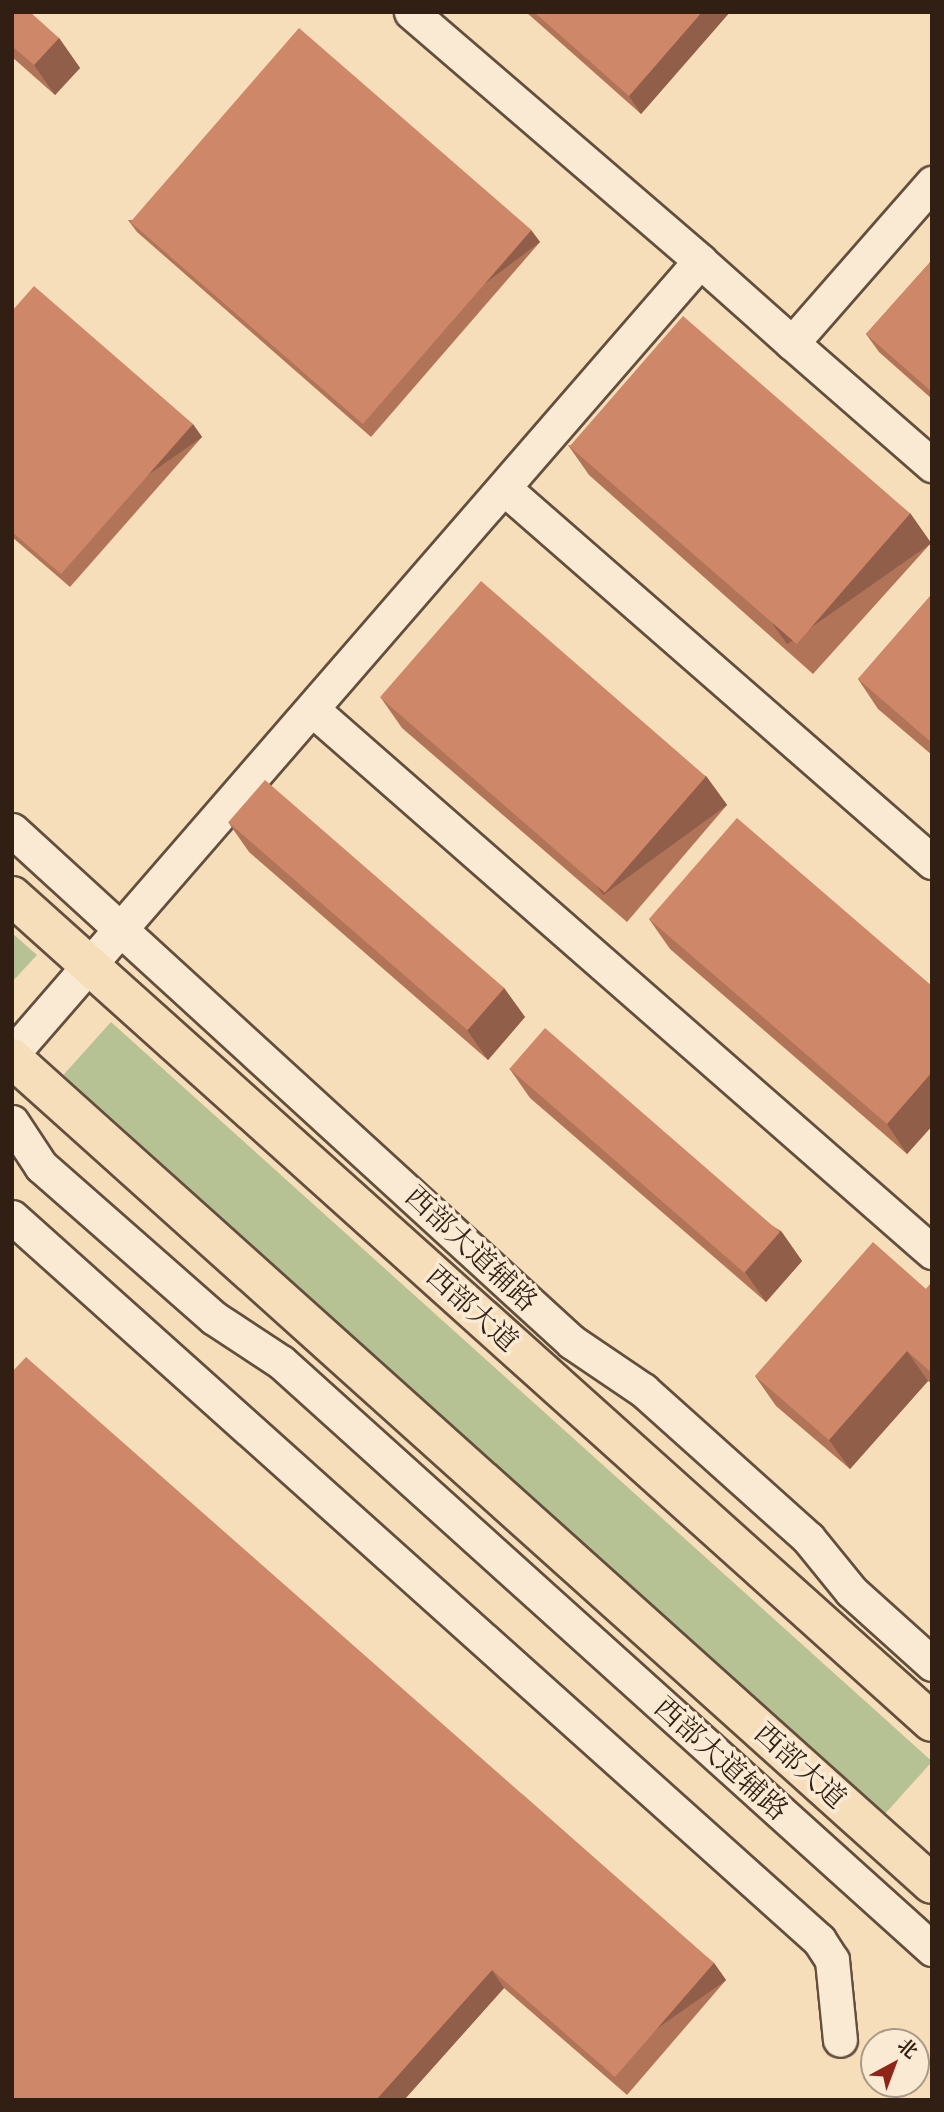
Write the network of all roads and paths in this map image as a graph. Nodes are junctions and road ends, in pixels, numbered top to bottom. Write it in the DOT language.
graph roads {
  1 [pos="411,12"];
  2 [pos="932,183"];
  3 [pos="699,261"];
  4 [pos="792,343"];
  5 [pos="932,465"];
  6 [pos="505,489"];
  7 [pos="313,710"];
  8 [pos="12,830"];
  9 [pos="932,862"];
  10 [pos="12,895"];
  11 [pos="120,927"];
  12 [pos="89,964"];
  13 [pos="12,1056"];
  14 [pos="12,1122"];
  15 [pos="12,1217"];
  16 [pos="932,1252"];
  17 [pos="932,1664"];
  18 [pos="932,1722"];
  19 [pos="932,1884"];
  20 [pos="932,1949"];
  21 [pos="840,2040"];
  1 -- 3 [label="street"];
  2 -- 4 [label="street"];
  3 -- 4 [label="street"];
  3 -- 6 [label="street"];
  4 -- 5 [label="street"];
  6 -- 7 [label="street"];
  6 -- 9 [label="street"];
  7 -- 11 [label="street"];
  7 -- 16 [label="street"];
  8 -- 11 [label="street, 西部大道辅路"];
  10 -- 12 [label="main road, 西部大道"];
  11 -- 12 [label="street"];
  11 -- 17 [label="street, 西部大道辅路"];
  12 -- 13 [label="street"];
  12 -- 18 [label="main road, 西部大道"];
  13 -- 19 [label="main road, 西部大道"];
  14 -- 20 [label="street, 西部大道辅路"];
  15 -- 21 [label="street"];
}
